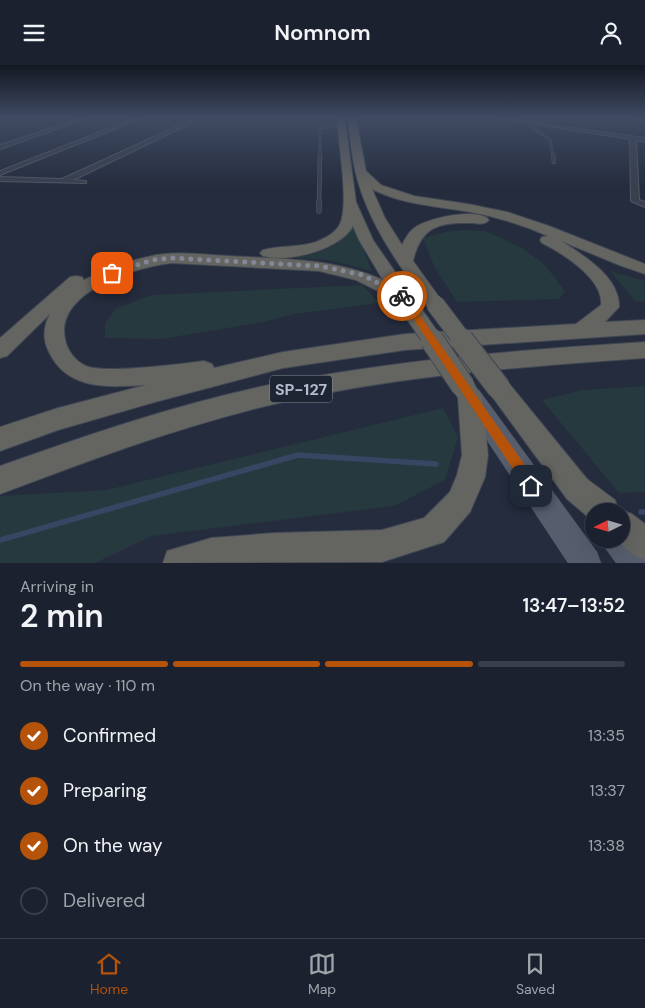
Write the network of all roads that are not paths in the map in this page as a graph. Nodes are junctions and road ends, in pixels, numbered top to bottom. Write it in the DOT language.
graph roads {
  1 [pos="13,141"];
  2 [pos="15,141"];
  3 [pos="81,141"];
  4 [pos="150,141"];
  5 [pos="320,141"];
  6 [pos="343,141"];
  7 [pos="356,141"];
  8 [pos="550,141"];
  9 [pos="634,141"];
  10 [pos="0,146"];
  11 [pos="554,162"];
  12 [pos="361,172"];
  13 [pos="0,173"];
  14 [pos="0,179"];
  15 [pos="64,181"];
  16 [pos="84,182"];
  17 [pos="350,202"];
  18 [pos="645,205"];
  19 [pos="319,211"];
  20 [pos="405,261"];
  21 [pos="645,269"];
  22 [pos="406,302"];
  23 [pos="645,327"];
  24 [pos="580,331"];
  25 [pos="0,349"];
  26 [pos="645,350"];
  27 [pos="613,352"];
  28 [pos="645,359"];
  29 [pos="260,364"];
  30 [pos="467,391"];
  31 [pos="0,439"];
  32 [pos="0,480"];
  33 [pos="577,489"];
  34 [pos="588,503"];
  35 [pos="594,503"];
  36 [pos="630,532"];
  37 [pos="645,544"];
  38 [pos="623,548"];
  39 [pos="179,563"];
  40 [pos="586,563"];
  41 [pos="635,563"];
  1 -- 10 [label="street"];
  2 -- 10 [label="street"];
  3 -- 13 [label="street"];
  4 -- 15 [label="street"];
  5 -- 19 [label="lane"];
  6 -- 17 [label="highway"];
  7 -- 12 [label="highway"];
  8 -- 11 [label="lane"];
  9 -- 18 [label="street"];
  12 -- 20 [label="highway"];
  12 -- 21 [label="highway"];
  14 -- 15 [label="street"];
  15 -- 16 [label="street"];
  17 -- 22 [label="highway"];
  17 -- 25 [label="highway"];
  20 -- 24 [label="highway"];
  20 -- 33 [label="highway, bridge"];
  22 -- 29 [label="highway"];
  22 -- 30 [label="highway, bridge"];
  23 -- 24 [label="highway, SP-127"];
  24 -- 29 [label="highway, SP-127"];
  26 -- 27 [label="highway, SP-127"];
  27 -- 28 [label="highway"];
  27 -- 32 [label="highway, SP-127"];
  29 -- 31 [label="highway, SP-127"];
  30 -- 39 [label="highway"];
  30 -- 40 [label="main road"];
  33 -- 34 [label="main road"];
  33 -- 35 [label="highway"];
  36 -- 37 [label="highway"];
  38 -- 41 [label="main road"];
}
